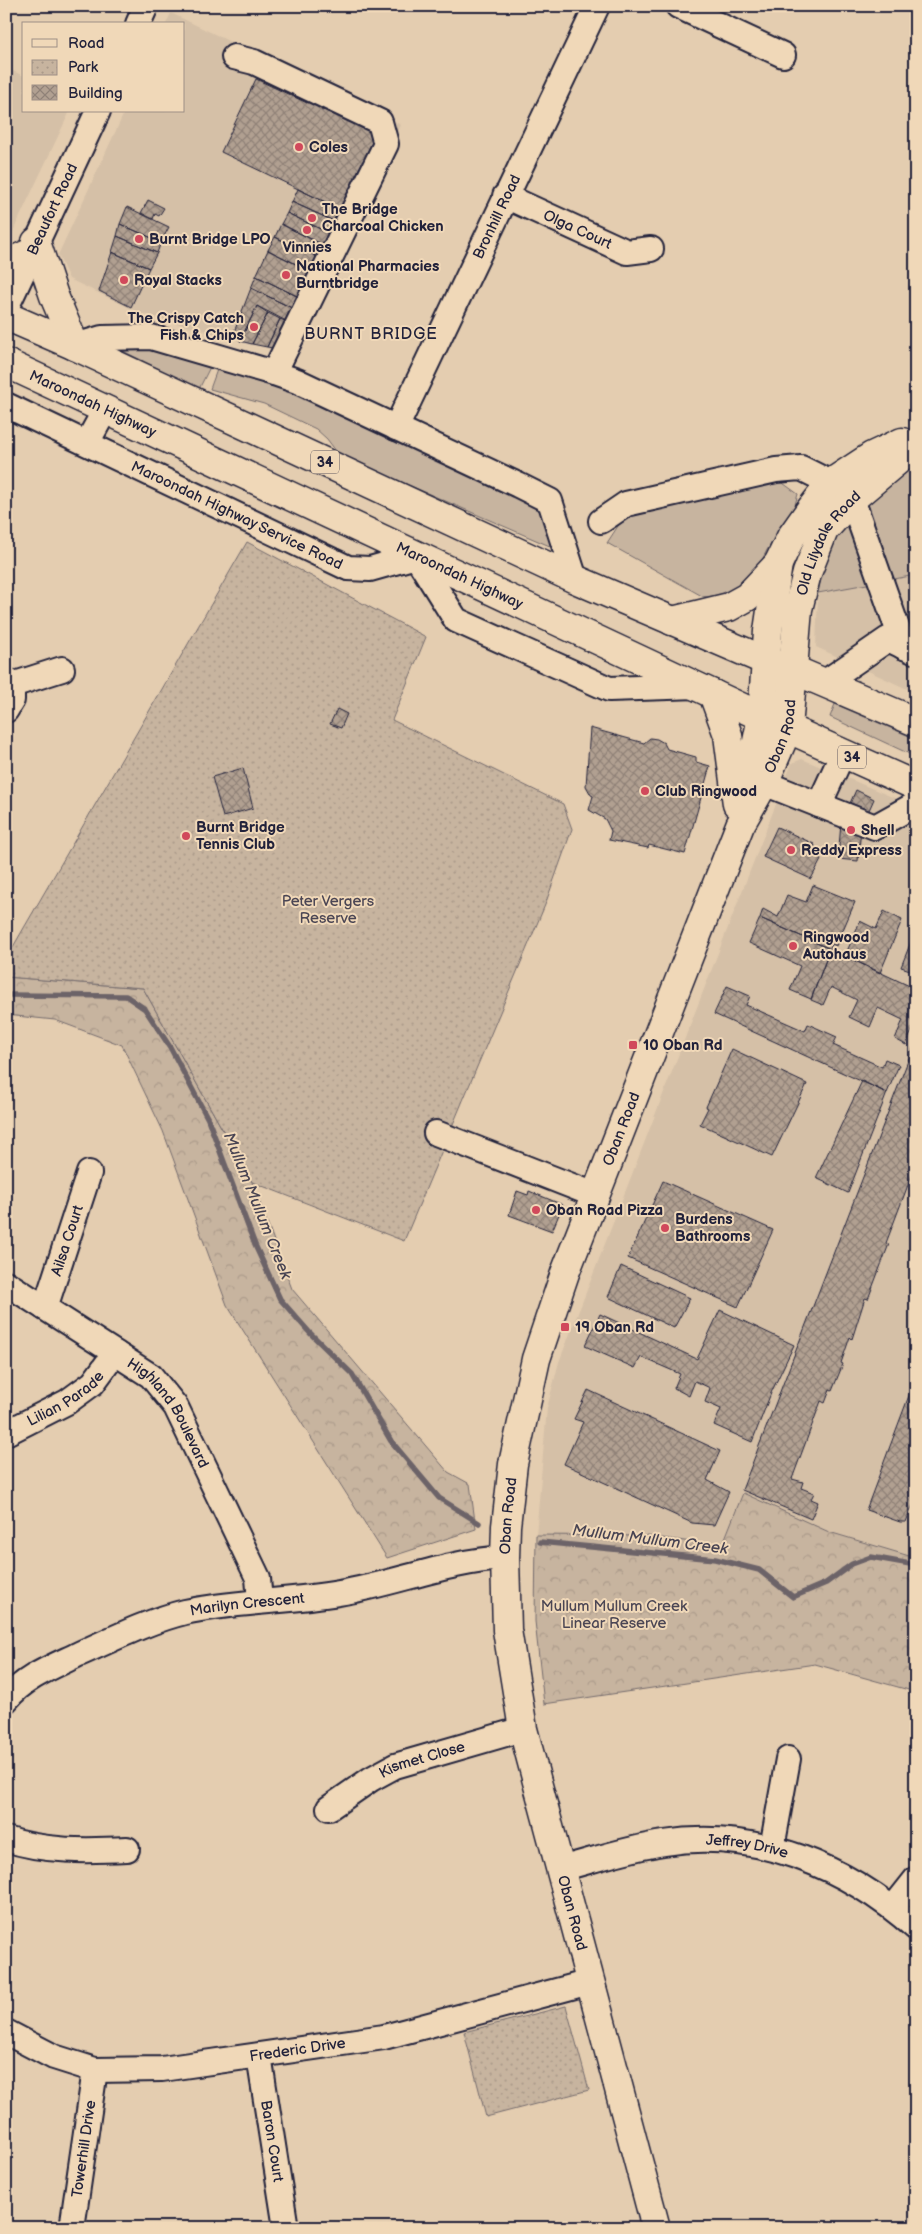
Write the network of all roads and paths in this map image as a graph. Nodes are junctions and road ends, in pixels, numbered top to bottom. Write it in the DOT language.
graph roads {
  1 [pos="146,6"];
  2 [pos="597,6"];
  3 [pos="678,6"];
  4 [pos="139,22"];
  5 [pos="783,55"];
  6 [pos="234,57"];
  7 [pos="98,112"];
  8 [pos="505,196"];
  9 [pos="34,247"];
  10 [pos="651,249"];
  11 [pos="6,264"];
  12 [pos="6,308"];
  13 [pos="6,316"];
  14 [pos="74,346"];
  15 [pos="6,363"];
  16 [pos="274,374"];
  17 [pos="6,406"];
  18 [pos="105,410"];
  19 [pos="396,428"];
  20 [pos="916,439"];
  21 [pos="88,443"];
  22 [pos="916,445"];
  23 [pos="842,491"];
  24 [pos="601,521"];
  25 [pos="416,556"];
  26 [pos="778,564"];
  27 [pos="575,579"];
  28 [pos="672,621"];
  29 [pos="910,650"];
  30 [pos="766,661"];
  31 [pos="62,669"];
  32 [pos="794,670"];
  33 [pos="9,682"];
  34 [pos="824,684"];
  35 [pos="706,690"];
  36 [pos="6,710"];
  37 [pos="762,717"];
  38 [pos="916,722"];
  39 [pos="788,728"];
  40 [pos="843,753"];
  41 [pos="764,784"];
  42 [pos="916,786"];
  43 [pos="916,804"];
  44 [pos="819,805"];
  45 [pos="740,825"];
  46 [pos="436,1133"];
  47 [pos="89,1174"];
  48 [pos="595,1196"];
  49 [pos="6,1282"];
  50 [pos="45,1308"];
  51 [pos="115,1354"];
  52 [pos="6,1433"];
  53 [pos="505,1558"];
  54 [pos="260,1601"];
  55 [pos="6,1700"];
  56 [pos="524,1730"];
  57 [pos="788,1759"];
  58 [pos="329,1808"];
  59 [pos="6,1839"];
  60 [pos="127,1848"];
  61 [pos="772,1848"];
  62 [pos="560,1869"];
  63 [pos="916,1879"];
  64 [pos="893,1908"];
  65 [pos="916,1928"];
  66 [pos="590,1982"];
  67 [pos="6,2032"];
  68 [pos="259,2056"];
  69 [pos="95,2070"];
  70 [pos="72,2228"];
  71 [pos="286,2228"];
  72 [pos="656,2228"];
  1 -- 4 [label="street"];
  2 -- 8 [label="street, Bronhill Road"];
  3 -- 5 [label="street"];
  6 -- 16 [label="street"];
  7 -- 9 [label="street, Beaufort Road"];
  8 -- 10 [label="street, Olga Court"];
  8 -- 19 [label="street, Bronhill Road"];
  9 -- 11 [label="main road"];
  9 -- 12 [label="street, Beaufort Road"];
  9 -- 14 [label="main road"];
  13 -- 14 [label="main road, 34"];
  14 -- 16 [label="street"];
  14 -- 27 [label="main road, 34"];
  15 -- 18 [label="main road, Maroondah Highway / 34"];
  16 -- 19 [label="street"];
  17 -- 21 [label="street, Maroondah Highway Service Road"];
  18 -- 21 [label="street"];
  18 -- 25 [label="main road, Maroondah Highway / 34"];
  19 -- 27 [label="street"];
  20 -- 23 [label="main road, Old Lilydale Road"];
  21 -- 25 [label="street, Maroondah Highway Service Road"];
  22 -- 23 [label="main road, Old Lilydale Road"];
  23 -- 24 [label="street, Old Lilydale Road"];
  23 -- 26 [label="main road, Old Lilydale Road"];
  23 -- 29 [label="street"];
  23 -- 32 [label="main road, Old Lilydale Road"];
  25 -- 35 [label="main road, Maroondah Highway / 34"];
  25 -- 35 [label="street"];
  26 -- 28 [label="main road"];
  26 -- 30 [label="main road, Old Lilydale Road"];
  27 -- 28 [label="main road, 34"];
  28 -- 30 [label="main road, 34"];
  29 -- 34 [label="street"];
  30 -- 32 [label="main road, 34"];
  30 -- 37 [label="main road, Oban Road"];
  31 -- 33 [label="street"];
  32 -- 34 [label="main road, 34"];
  32 -- 39 [label="main road, Oban Road"];
  33 -- 36 [label="street"];
  34 -- 38 [label="main road, 34"];
  35 -- 37 [label="main road, Maroondah Highway / 34"];
  35 -- 45 [label="main road"];
  37 -- 39 [label="main road, Maroondah Highway / 34"];
  37 -- 45 [label="main road, Oban Road"];
  39 -- 40 [label="main road, Maroondah Highway / 34"];
  39 -- 41 [label="main road, Oban Road"];
  40 -- 42 [label="main road, Maroondah Highway / 34"];
  40 -- 44 [label="street"];
  41 -- 44 [label="street"];
  41 -- 45 [label="main road, Oban Road"];
  43 -- 44 [label="street"];
  45 -- 48 [label="main road, Oban Road"];
  46 -- 48 [label="street"];
  47 -- 50 [label="street, Ailsa Court"];
  48 -- 53 [label="main road, Oban Road"];
  49 -- 50 [label="street, Highland Boulevard"];
  50 -- 51 [label="street, Highland Boulevard"];
  51 -- 52 [label="street, Lilian Parade"];
  51 -- 54 [label="street, Highland Boulevard"];
  53 -- 54 [label="street, Marilyn Crescent"];
  53 -- 56 [label="main road, Oban Road"];
  54 -- 55 [label="street, Marilyn Crescent"];
  56 -- 58 [label="street, Kismet Close"];
  56 -- 62 [label="main road, Oban Road"];
  57 -- 61 [label="street"];
  59 -- 60 [label="street"];
  61 -- 62 [label="street, Jeffrey Drive"];
  61 -- 64 [label="street, Jeffrey Drive"];
  62 -- 66 [label="main road, Oban Road"];
  63 -- 64 [label="street"];
  64 -- 65 [label="street, Jeffrey Drive"];
  66 -- 68 [label="street, Frederic Drive"];
  66 -- 72 [label="main road, Oban Road"];
  67 -- 69 [label="street, Frederic Drive"];
  68 -- 69 [label="street, Frederic Drive"];
  68 -- 71 [label="street, Baron Court"];
  69 -- 70 [label="street, Towerhill Drive"];
}
